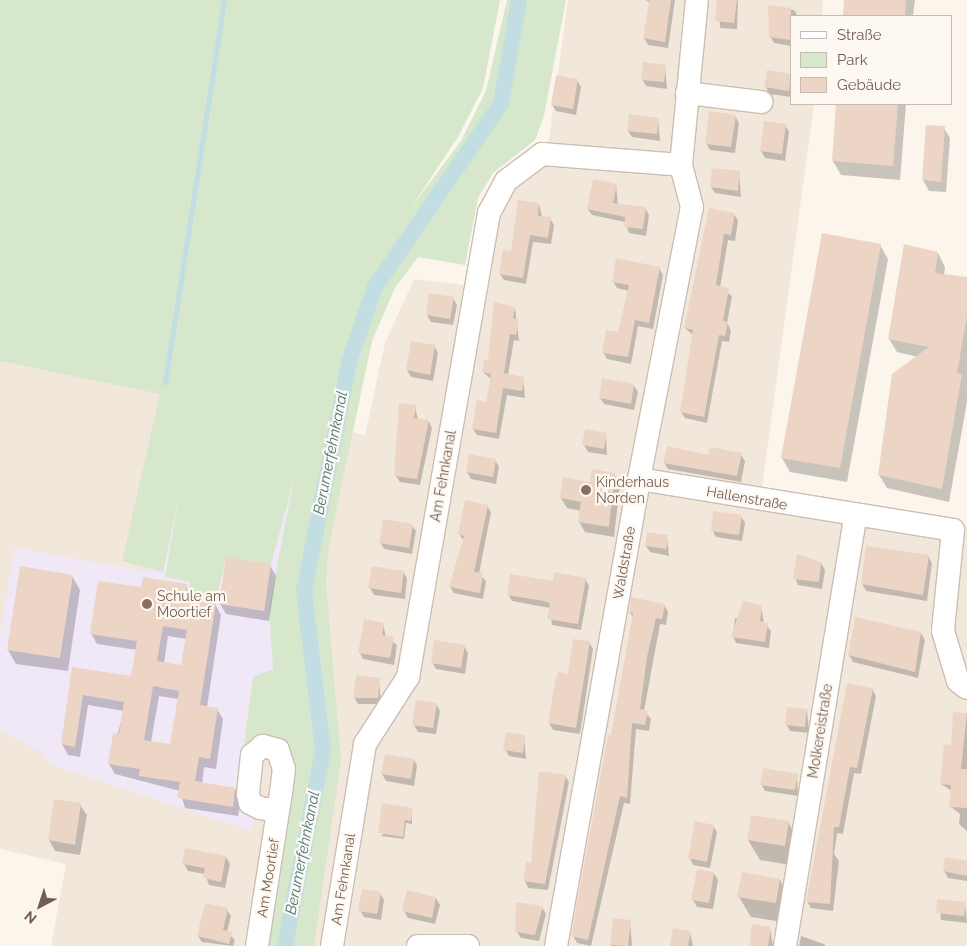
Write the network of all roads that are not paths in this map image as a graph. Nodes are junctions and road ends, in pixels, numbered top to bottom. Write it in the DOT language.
graph roads {
  1 [pos="698,0"];
  2 [pos="687,93"];
  3 [pos="761,102"];
  4 [pos="681,165"];
  5 [pos="638,479"];
  6 [pos="856,517"];
  7 [pos="967,688"];
  8 [pos="278,811"];
  9 [pos="257,946"];
  10 [pos="332,946"];
  11 [pos="418,946"];
  12 [pos="468,946"];
  13 [pos="556,946"];
  14 [pos="785,946"];
  1 -- 2 [label="street, Waldstraße"];
  2 -- 3 [label="street"];
  2 -- 4 [label="street, Waldstraße"];
  4 -- 5 [label="street, Waldstraße"];
  4 -- 10 [label="street, Am Fehnkanal"];
  5 -- 6 [label="street, Hallenstraße"];
  5 -- 13 [label="street, Waldstraße"];
  6 -- 7 [label="street, Hallenstraße"];
  6 -- 14 [label="street, Molkereistraße"];
  8 -- 9 [label="street, Am Moortief"];
  11 -- 12 [label="street"];
}
